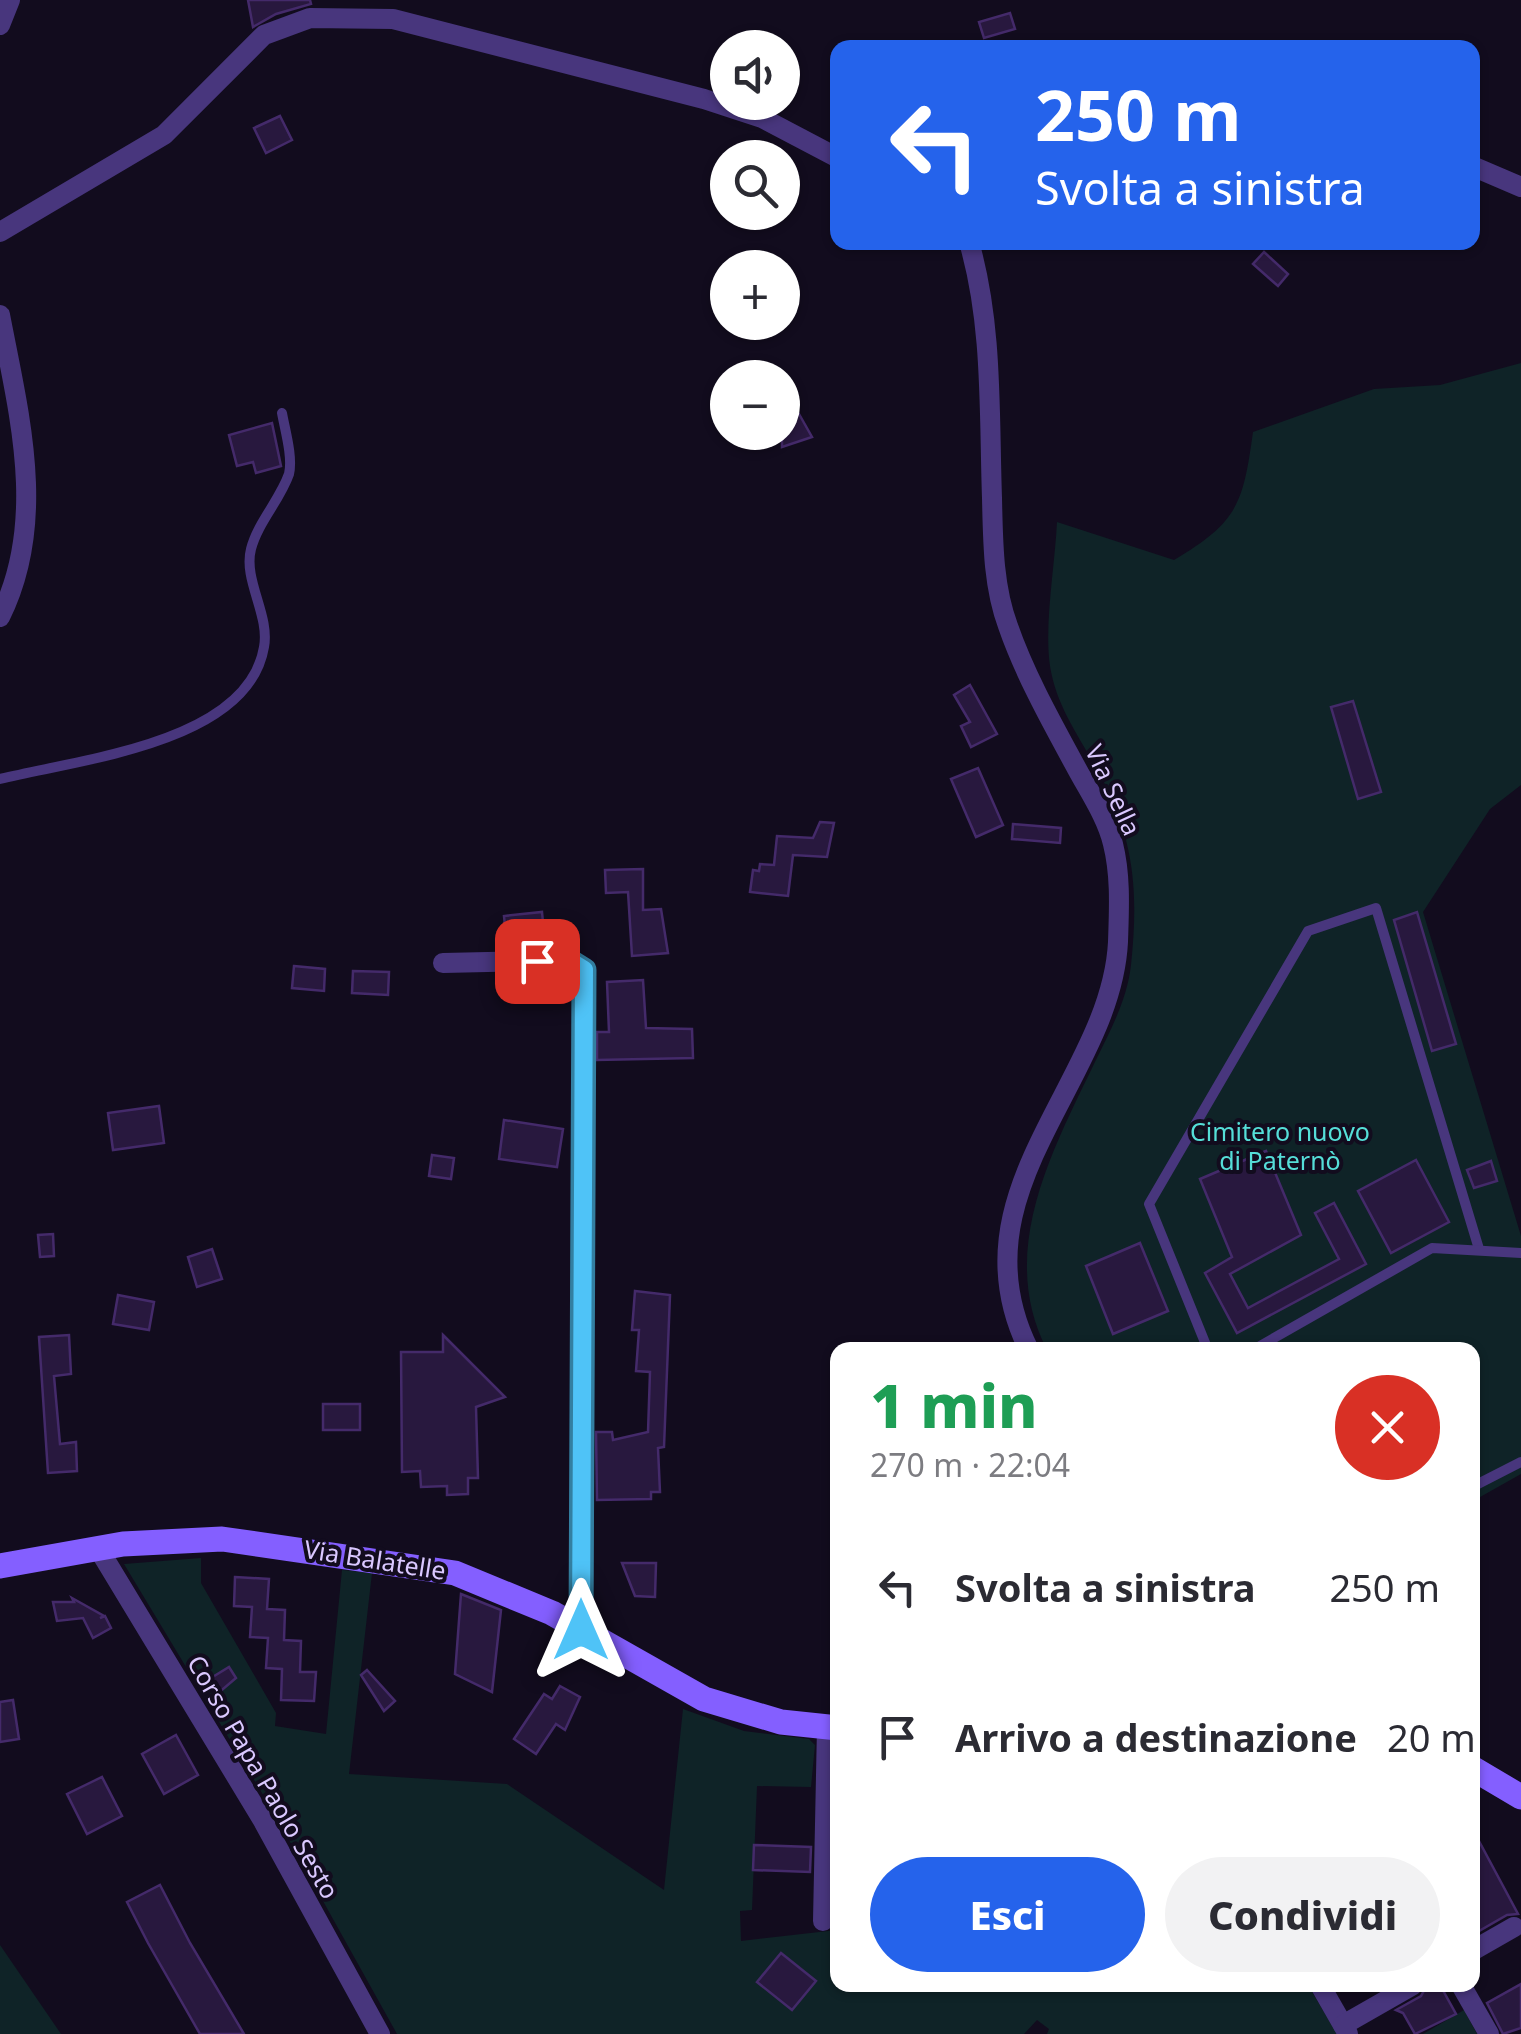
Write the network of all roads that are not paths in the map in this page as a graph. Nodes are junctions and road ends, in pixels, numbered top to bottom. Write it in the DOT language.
graph roads {
  1 [pos="10,0"];
  2 [pos="0,25"];
  3 [pos="830,154"];
  4 [pos="1480,169"];
  5 [pos="1521,186"];
  6 [pos="0,232"];
  7 [pos="971,250"];
  8 [pos="0,316"];
  9 [pos="282,413"];
  10 [pos="0,617"];
  11 [pos="0,779"];
  12 [pos="443,963"];
  13 [pos="1480,1250"];
  14 [pos="1521,1254"];
  15 [pos="1026,1342"];
  16 [pos="1205,1342"];
  17 [pos="1279,1342"];
  18 [pos="1521,1462"];
  19 [pos="1480,1483"];
  20 [pos="98,1548"];
  21 [pos="0,1566"];
  22 [pos="581,1630"];
  23 [pos="830,1727"];
  24 [pos="1480,1768"];
  25 [pos="1521,1797"];
  26 [pos="830,1883"];
  27 [pos="823,1920"];
  28 [pos="1514,1927"];
  29 [pos="1480,1946"];
  30 [pos="1324,1992"];
  31 [pos="1402,1992"];
  32 [pos="1466,1992"];
  33 [pos="1345,2030"];
  34 [pos="380,2034"];
  35 [pos="1489,2034"];
  1 -- 2 [label="street"];
  3 -- 6 [label="street"];
  4 -- 5 [label="street"];
  7 -- 15 [label="street, Via Sella"];
  8 -- 10 [label="street"];
  9 -- 11 [label="lane"];
  12 -- 22 [label="street"];
  13 -- 14 [label="lane"];
  13 -- 16 [label="lane"];
  13 -- 17 [label="lane"];
  18 -- 19 [label="lane"];
  20 -- 21 [label="street, Via Balatelle"];
  20 -- 22 [label="street, Via Balatelle"];
  20 -- 34 [label="street, Corso Papa Paolo Sesto"];
  22 -- 23 [label="street, Via Balatelle"];
  24 -- 25 [label="street"];
  26 -- 27 [label="street"];
  28 -- 29 [label="street"];
  30 -- 33 [label="street"];
  31 -- 33 [label="street"];
  32 -- 35 [label="street"];
}
